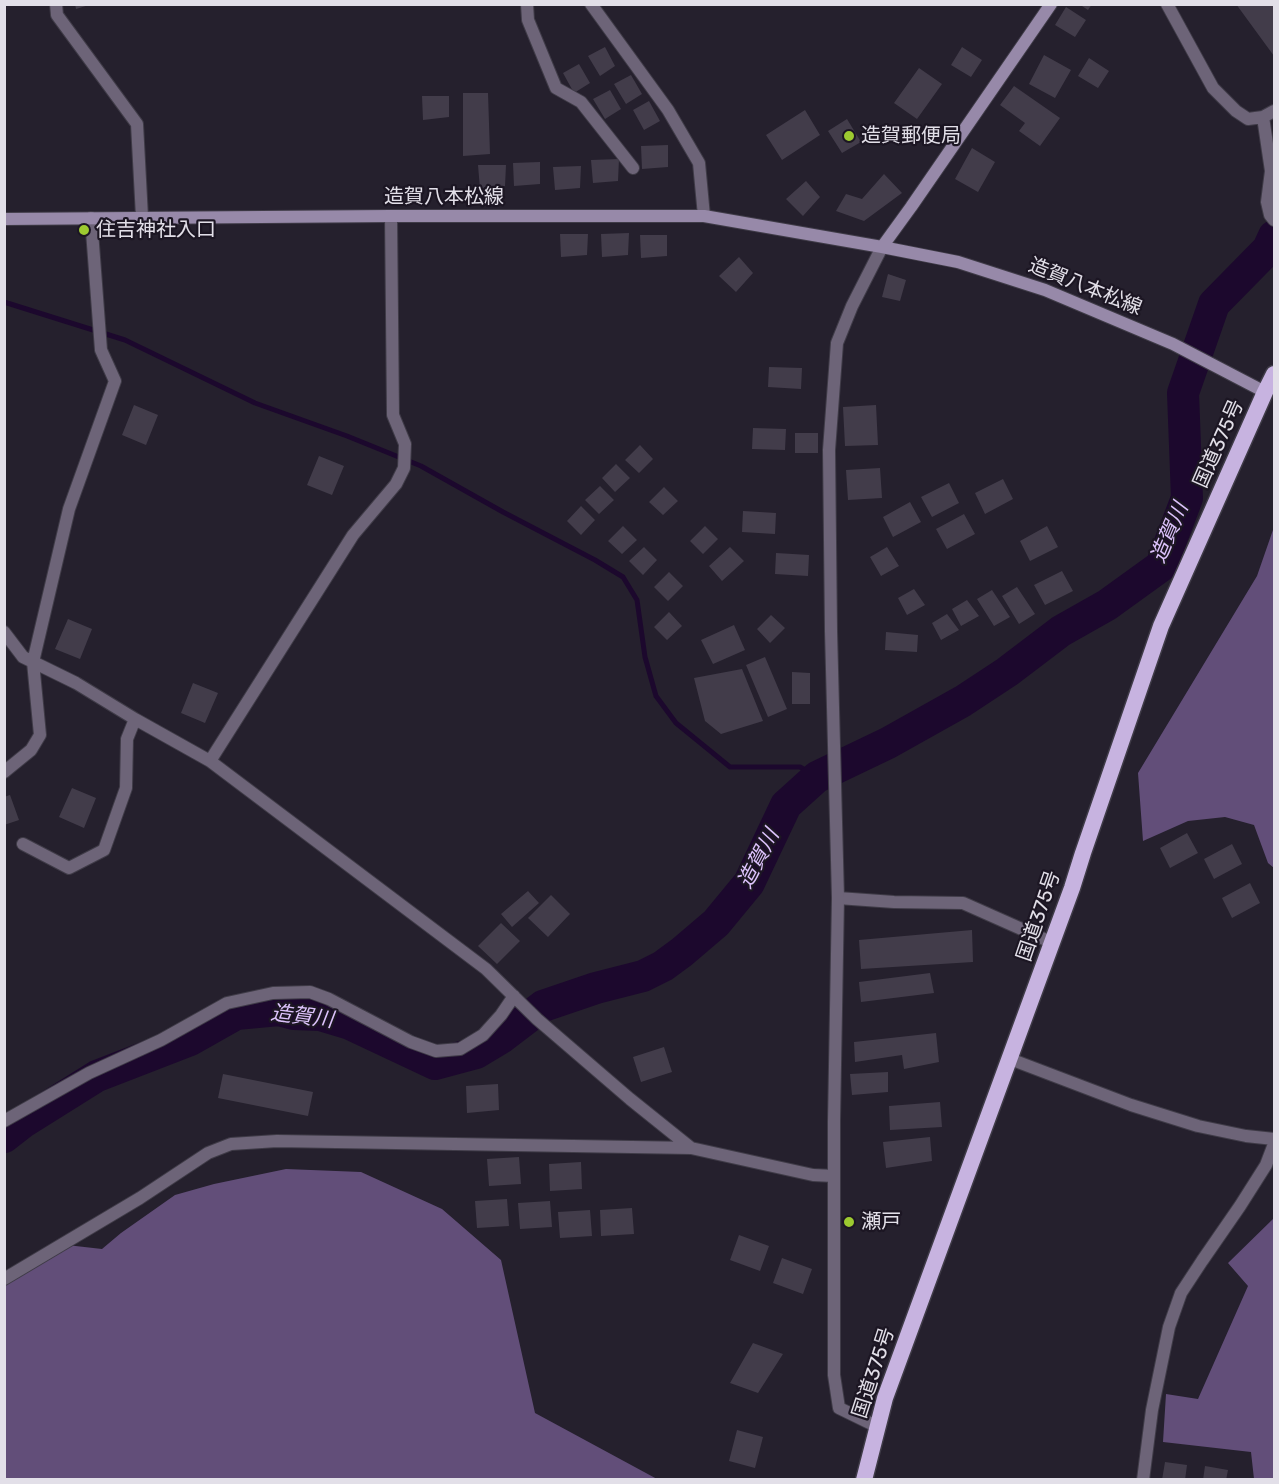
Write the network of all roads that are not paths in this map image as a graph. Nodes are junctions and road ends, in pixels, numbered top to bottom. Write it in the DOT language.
graph roads {
  1 [pos="56,4"];
  2 [pos="527,4"];
  3 [pos="591,4"];
  4 [pos="1051,4"];
  5 [pos="1167,4"];
  6 [pos="1275,111"];
  7 [pos="1263,117"];
  8 [pos="633,168"];
  9 [pos="391,216"];
  10 [pos="704,216"];
  11 [pos="142,217"];
  12 [pos="1272,217"];
  13 [pos="4,219"];
  14 [pos="91,219"];
  15 [pos="882,247"];
  16 [pos="1275,374"];
  17 [pos="1265,392"];
  18 [pos="4,632"];
  19 [pos="33,662"];
  20 [pos="135,719"];
  21 [pos="210,761"];
  22 [pos="4,772"];
  23 [pos="23,844"];
  24 [pos="837,898"];
  25 [pos="1053,942"];
  26 [pos="514,996"];
  27 [pos="1010,1059"];
  28 [pos="4,1121"];
  29 [pos="1275,1138"];
  30 [pos="1275,1144"];
  31 [pos="691,1148"];
  32 [pos="834,1176"];
  33 [pos="4,1279"];
  34 [pos="878,1427"];
  35 [pos="864,1479"];
  36 [pos="1143,1479"];
  1 -- 11 [label="street"];
  2 -- 8 [label="street"];
  3 -- 10 [label="street"];
  4 -- 15 [label="main road"];
  5 -- 7 [label="street"];
  6 -- 7 [label="street"];
  7 -- 12 [label="street"];
  9 -- 10 [label="main road, 造賀八本松線"];
  9 -- 11 [label="main road, 造賀八本松線"];
  9 -- 21 [label="street"];
  10 -- 15 [label="main road, 造賀八本松線"];
  11 -- 14 [label="main road, 造賀八本松線"];
  13 -- 14 [label="main road, 造賀八本松線"];
  14 -- 19 [label="street"];
  15 -- 17 [label="main road, 造賀八本松線"];
  15 -- 24 [label="street"];
  16 -- 17 [label="highway, 国道375号"];
  17 -- 25 [label="highway, 国道375号"];
  18 -- 19 [label="street"];
  19 -- 20 [label="street"];
  19 -- 22 [label="street"];
  20 -- 21 [label="street"];
  20 -- 23 [label="street"];
  21 -- 26 [label="street"];
  24 -- 25 [label="street"];
  24 -- 32 [label="street"];
  25 -- 27 [label="highway, 国道375号"];
  26 -- 28 [label="street"];
  26 -- 31 [label="street"];
  27 -- 29 [label="street"];
  27 -- 34 [label="highway, 国道375号"];
  30 -- 36 [label="street"];
  31 -- 32 [label="street"];
  31 -- 33 [label="street"];
  32 -- 34 [label="street"];
  34 -- 35 [label="highway, 国道375号"];
}
